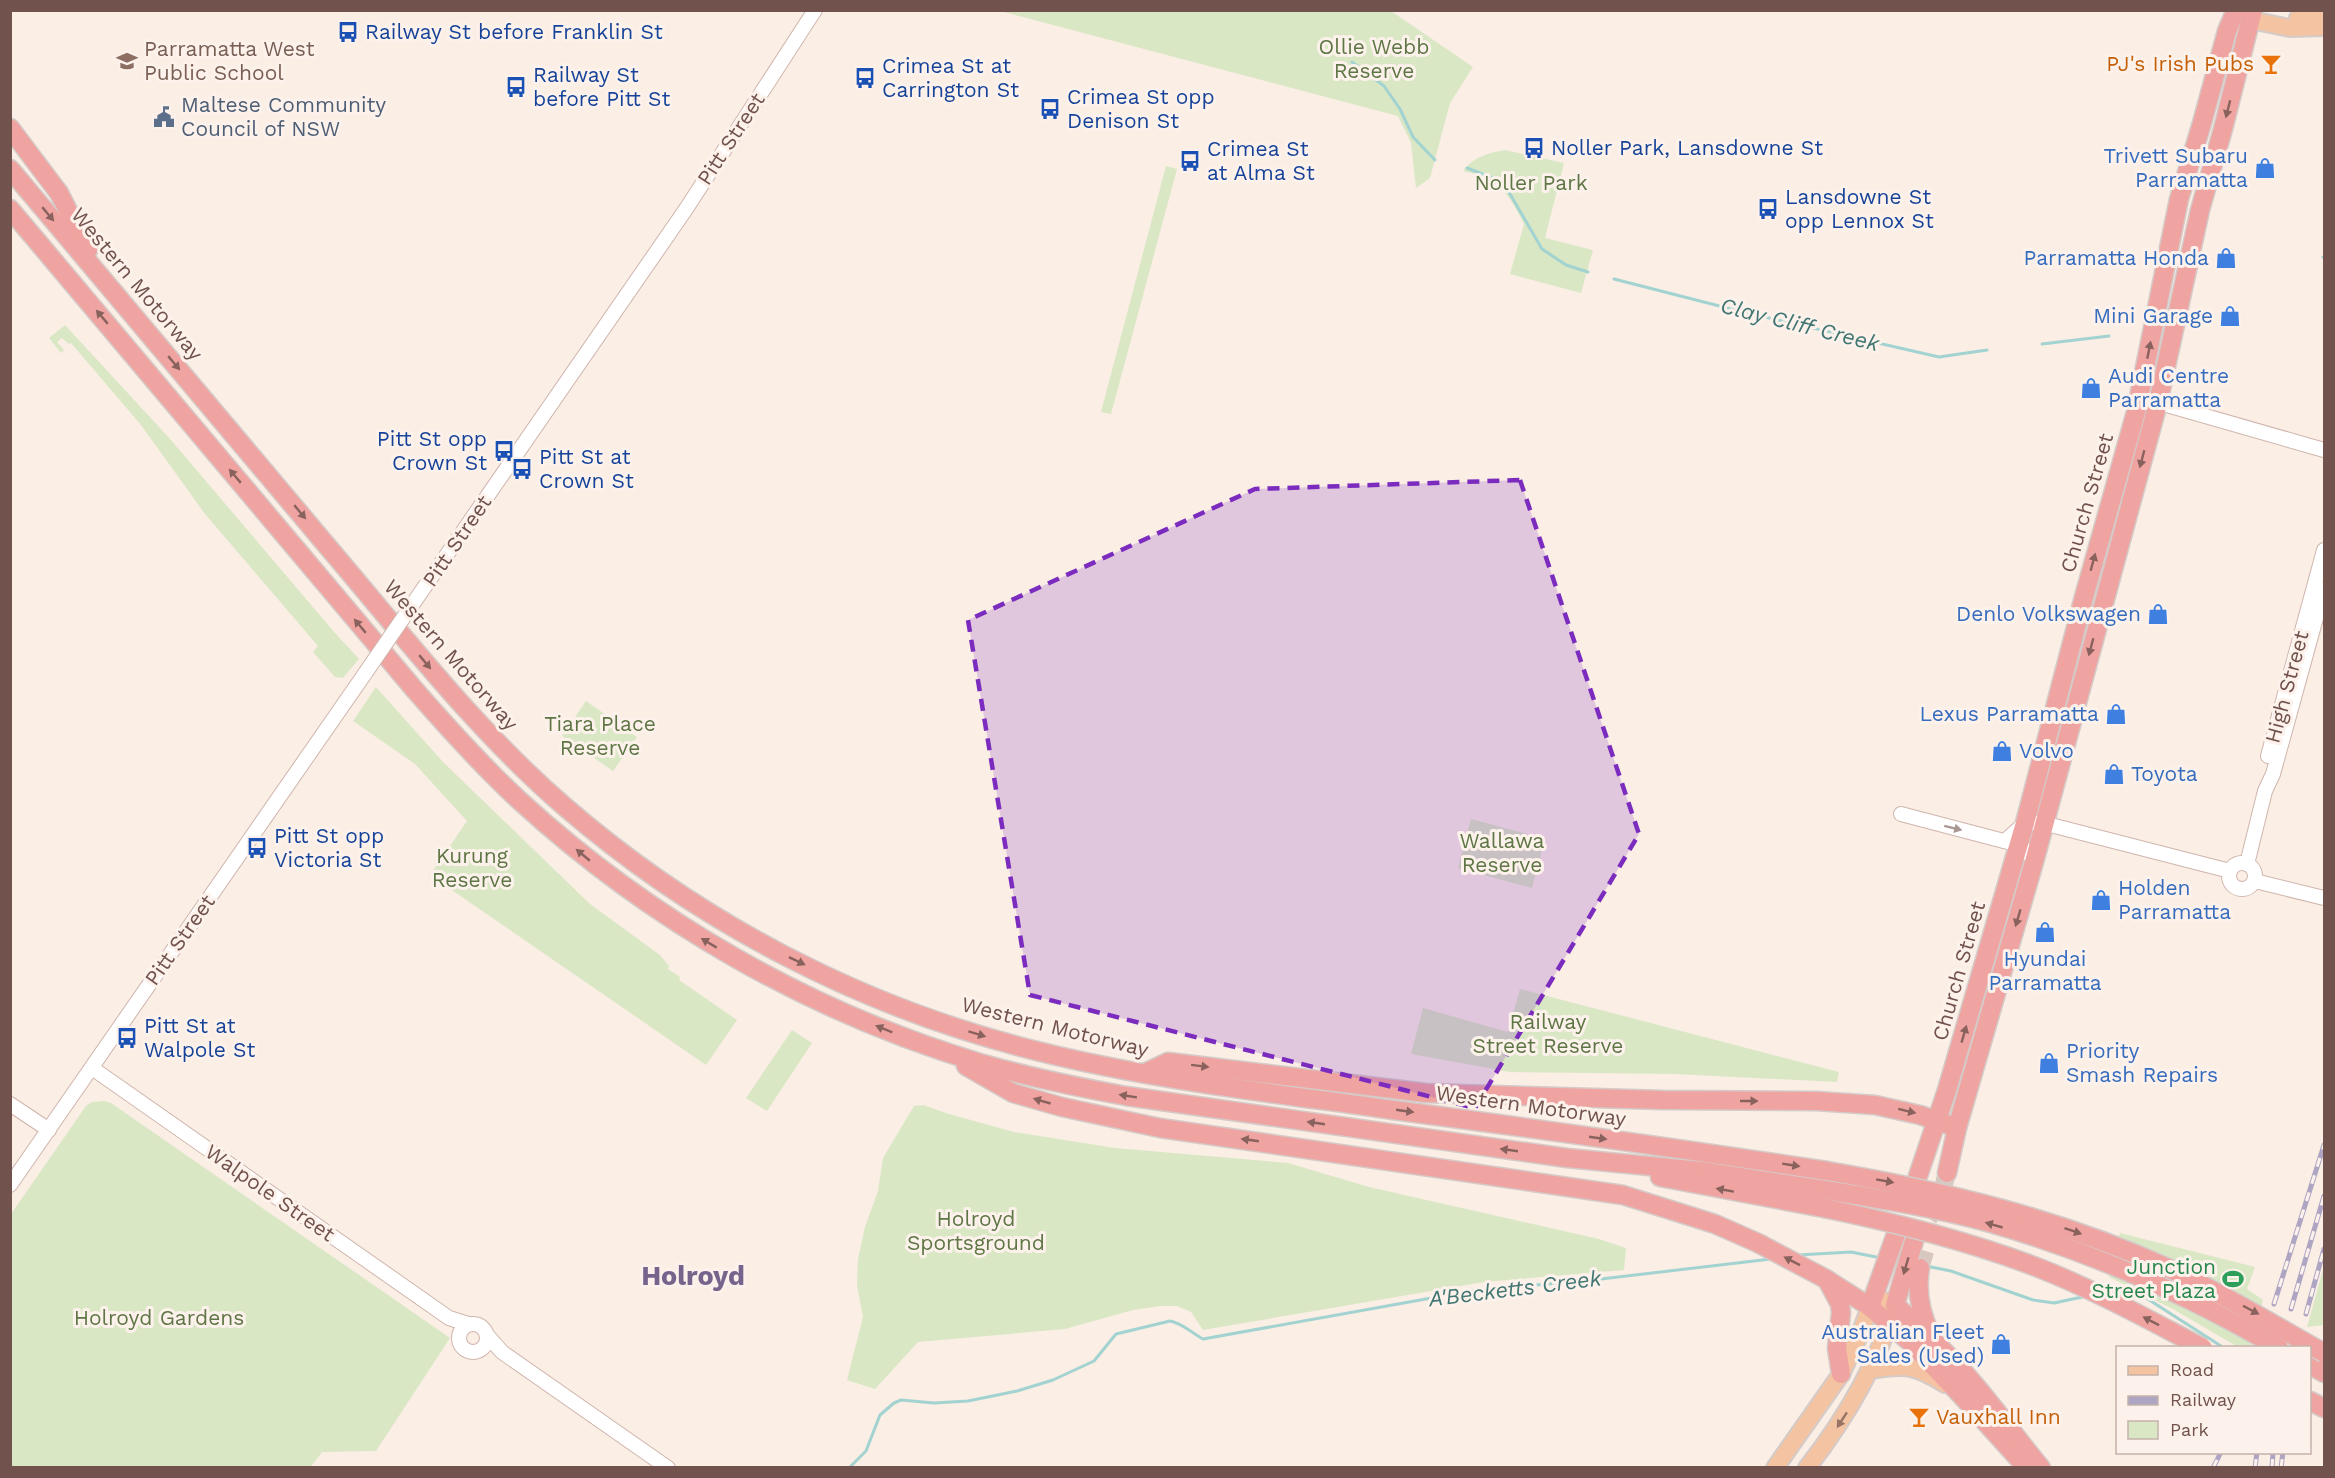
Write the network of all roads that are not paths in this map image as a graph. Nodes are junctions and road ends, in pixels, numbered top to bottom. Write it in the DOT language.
graph roads {
  1 [pos="814,10"];
  2 [pos="2244,12"];
  3 [pos="2325,15"];
  4 [pos="2325,27"];
  5 [pos="10,128"];
  6 [pos="10,169"];
  7 [pos="10,209"];
  8 [pos="103,279"];
  9 [pos="2139,397"];
  10 [pos="2158,403"];
  11 [pos="2325,450"];
  12 [pos="2325,550"];
  13 [pos="2325,589"];
  14 [pos="2265,791"];
  15 [pos="1901,814"];
  16 [pos="2034,823"];
  17 [pos="2012,843"];
  18 [pos="2034,862"];
  19 [pos="2247,864"];
  20 [pos="2230,870"];
  21 [pos="2254,881"];
  22 [pos="2325,898"];
  23 [pos="939,1050"];
  24 [pos="92,1068"];
  25 [pos="1144,1073"];
  26 [pos="10,1104"];
  27 [pos="1938,1121"];
  28 [pos="1957,1128"];
  29 [pos="49,1130"];
  30 [pos="1568,1158"];
  31 [pos="1947,1173"];
  32 [pos="1918,1176"];
  33 [pos="10,1185"];
  34 [pos="1895,1238"];
  35 [pos="1914,1241"];
  36 [pos="1920,1268"];
  37 [pos="1826,1279"];
  38 [pos="1873,1298"];
  39 [pos="1897,1298"];
  40 [pos="1889,1324"];
  41 [pos="464,1329"];
  42 [pos="1932,1337"];
  43 [pos="485,1341"];
  44 [pos="2201,1346"];
  45 [pos="2277,1346"];
  46 [pos="2325,1353"];
  47 [pos="2311,1366"];
  48 [pos="1870,1370"];
  49 [pos="2325,1373"];
  50 [pos="1841,1374"];
  51 [pos="1960,1394"];
  52 [pos="2311,1401"];
  53 [pos="2325,1408"];
  54 [pos="668,1467"];
  55 [pos="1775,1467"];
  56 [pos="1807,1467"];
  57 [pos="2027,1467"];
  58 [pos="2042,1467"];
  1 -- 24 [label="main road, Pitt Street, bridge"];
  2 -- 3 [label="main road"];
  2 -- 4 [label="main road"];
  9 -- 2 [label="highway, Church Street, one-way"];
  2 -- 10 [label="highway, Church Street, one-way"];
  5 -- 8 [label="highway"];
  6 -- 8 [label="highway, Western Motorway, one-way"];
  23 -- 7 [label="highway, one-way"];
  8 -- 25 [label="highway, Western Motorway, one-way"];
  9 -- 10 [label="main road"];
  16 -- 9 [label="highway, Church Street, one-way"];
  10 -- 11 [label="main road"];
  10 -- 16 [label="highway, Church Street, one-way"];
  12 -- 14 [label="main road, High Street"];
  13 -- 14 [label="main road, High Street"];
  14 -- 19 [label="main road, High Street"];
  15 -- 17 [label="main road, one-way"];
  16 -- 17 [label="highway, Church Street"];
  16 -- 18 [label="highway, Church Street"];
  16 -- 20 [label="main road"];
  17 -- 18 [label="main road"];
  27 -- 17 [label="highway, Church Street, one-way"];
  18 -- 28 [label="highway, Church Street, one-way"];
  19 -- 20 [label="main road"];
  19 -- 21 [label="main road"];
  20 -- 21 [label="main road"];
  21 -- 22 [label="main road"];
  30 -- 23 [label="highway, one-way"];
  37 -- 23 [label="highway, one-way"];
  24 -- 29 [label="main road, Pitt Street"];
  24 -- 41 [label="main road, Walpole Street"];
  25 -- 27 [label="highway, one-way"];
  25 -- 46 [label="highway, Western Motorway, one-way, bridge"];
  26 -- 29 [label="main road"];
  27 -- 28 [label="highway"];
  27 -- 32 [label="highway, Church Street"];
  28 -- 31 [label="highway, Church Street"];
  29 -- 33 [label="main road, Pitt Street"];
  44 -- 30 [label="highway, one-way, bridge"];
  45 -- 30 [label="highway, one-way, bridge"];
  34 -- 38 [label="highway"];
  35 -- 39 [label="highway, one-way"];
  36 -- 42 [label="highway"];
  37 -- 38 [label="highway"];
  37 -- 50 [label="highway"];
  38 -- 39 [label="main road"];
  38 -- 40 [label="highway"];
  38 -- 50 [label="main road"];
  39 -- 40 [label="main road"];
  39 -- 42 [label="highway"];
  40 -- 48 [label="main road"];
  40 -- 51 [label="highway"];
  41 -- 43 [label="main road"];
  41 -- 43 [label="main road"];
  42 -- 58 [label="highway"];
  43 -- 54 [label="main road"];
  47 -- 49 [label="highway"];
  48 -- 51 [label="main road"];
  48 -- 56 [label="main road, one-way"];
  50 -- 55 [label="main road"];
  51 -- 57 [label="highway"];
  52 -- 53 [label="highway"];
}
